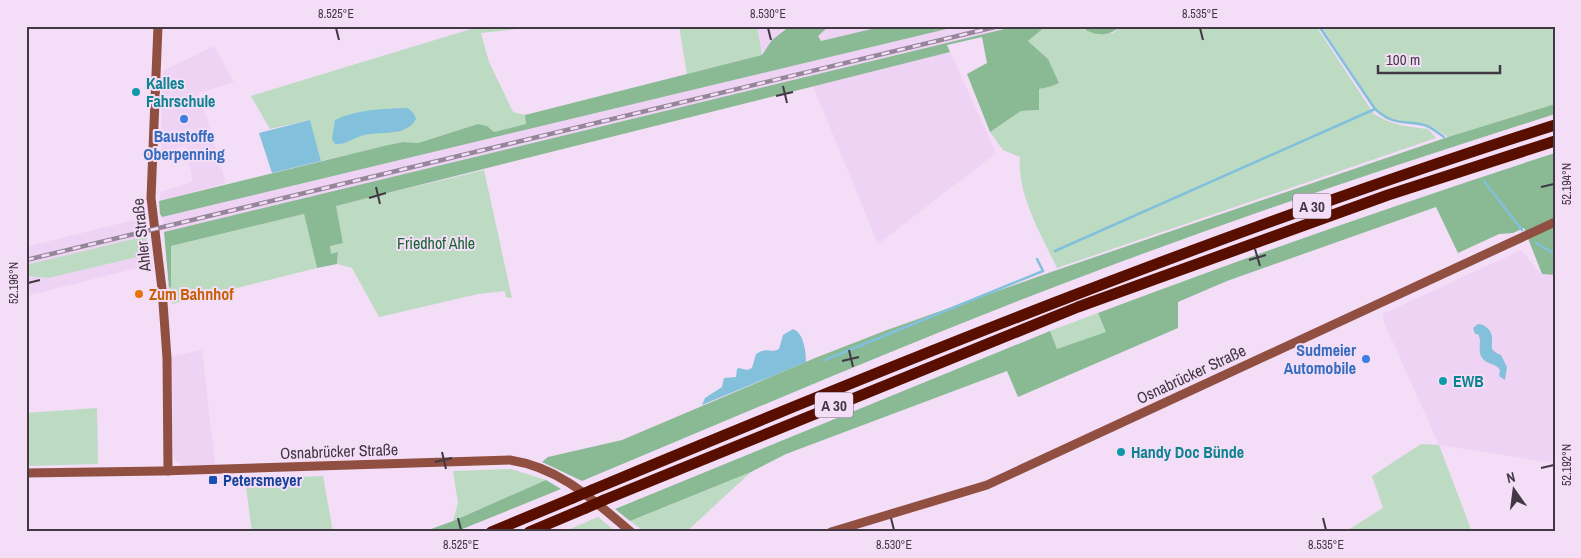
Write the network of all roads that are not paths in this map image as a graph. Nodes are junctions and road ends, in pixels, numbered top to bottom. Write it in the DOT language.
graph roads {
  1 [pos="158,26"];
  2 [pos="1555,125"];
  3 [pos="1555,140"];
  4 [pos="1555,222"];
  5 [pos="168,471"];
  6 [pos="26,474"];
  7 [pos="491,532"];
  8 [pos="529,532"];
  9 [pos="631,532"];
  10 [pos="830,532"];
  1 -- 5 [label="main road, Ahler Straße"];
  2 -- 7 [label="highway, A 30, bridge"];
  3 -- 8 [label="highway, A 30, bridge"];
  4 -- 10 [label="main road, Osnabrücker Straße"];
  5 -- 6 [label="main road, Osnabrücker Straße"];
  5 -- 9 [label="main road, Osnabrücker Straße"];
}
